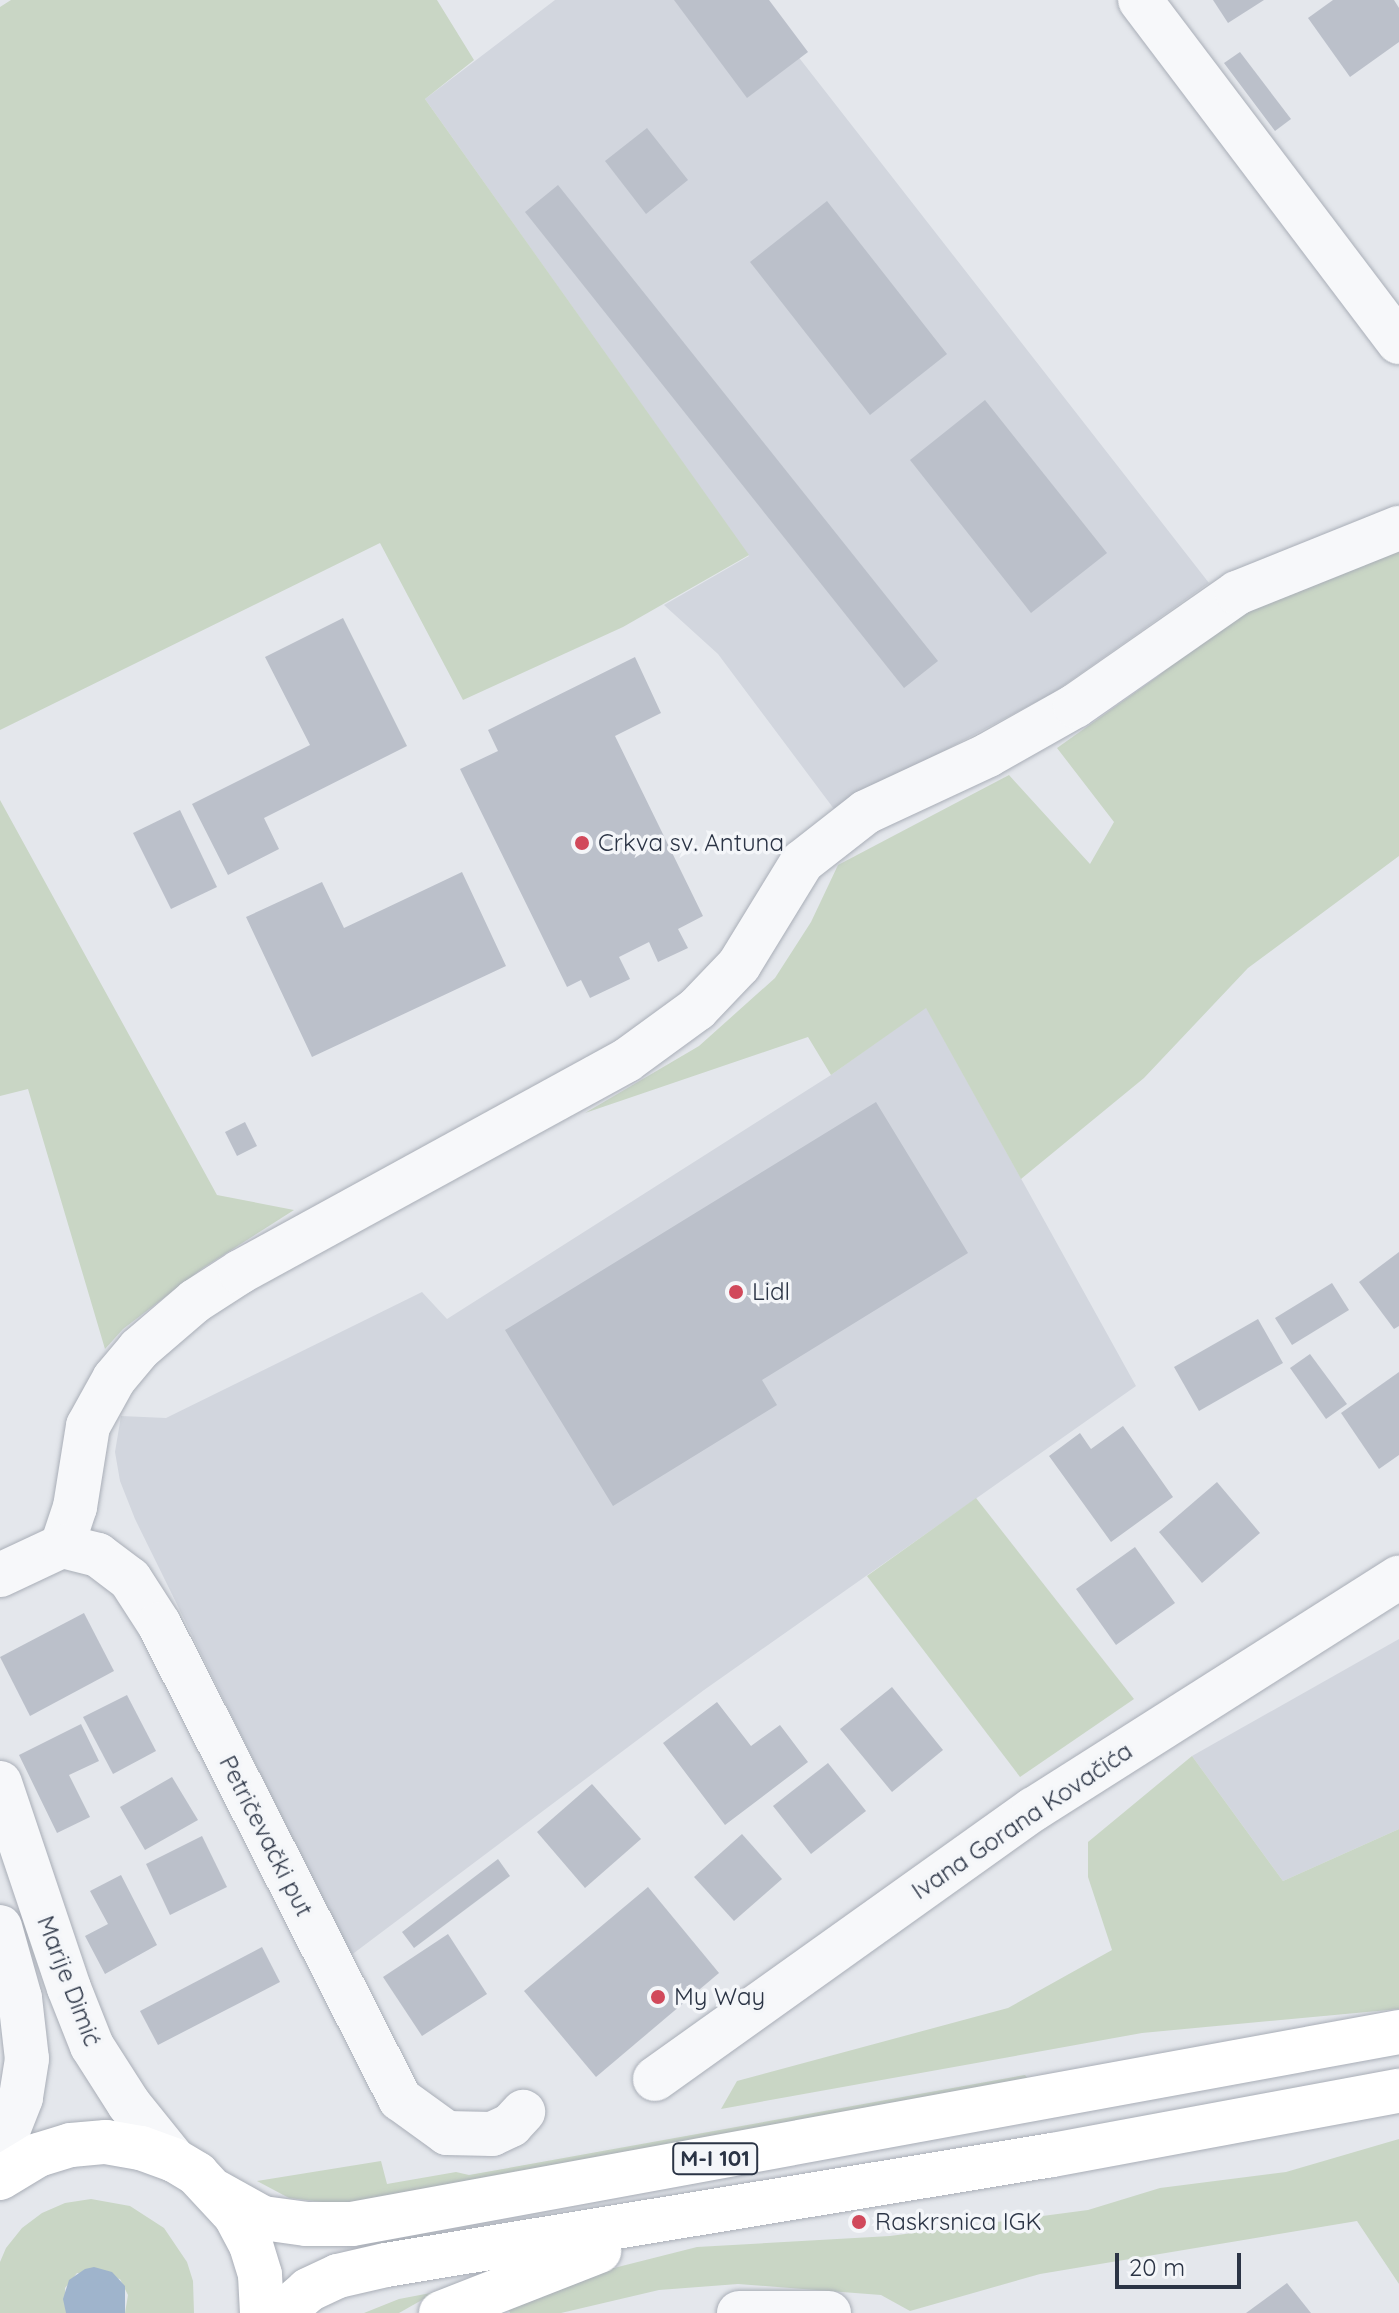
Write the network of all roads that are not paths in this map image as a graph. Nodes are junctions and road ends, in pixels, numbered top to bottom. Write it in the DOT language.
graph roads {
  1 [pos="1140,0"];
  2 [pos="1399,342"];
  3 [pos="1399,528"];
  4 [pos="62,1546"];
  5 [pos="0,1575"];
  6 [pos="1399,1577"];
  7 [pos="0,1783"];
  8 [pos="0,1927"];
  9 [pos="1399,2032"];
  10 [pos="655,2079"];
  11 [pos="1399,2091"];
  12 [pos="523,2112"];
  13 [pos="0,2151"];
  14 [pos="174,2160"];
  15 [pos="0,2178"];
  16 [pos="216,2192"];
  17 [pos="713,2208"];
  18 [pos="262,2313"];
  19 [pos="282,2313"];
  20 [pos="441,2313"];
  21 [pos="739,2313"];
  22 [pos="829,2313"];
  1 -- 2 [label="street"];
  3 -- 4 [label="street"];
  4 -- 5 [label="street"];
  4 -- 12 [label="street, Petričevački put"];
  6 -- 10 [label="street, Ivana Gorana Kovačića"];
  7 -- 14 [label="street, Marije Dimić"];
  8 -- 13 [label="street, Marije Dimić"];
  9 -- 16 [label="main road, M-I 101"];
  11 -- 17 [label="main road, M-I 101"];
  14 -- 15 [label="main road, M-I 101"];
  14 -- 16 [label="main road, M-I 101"];
  16 -- 18 [label="main road, M-I 101"];
  17 -- 19 [label="main road, M-I 101"];
  17 -- 20 [label="main road"];
  21 -- 22 [label="street"];
}
